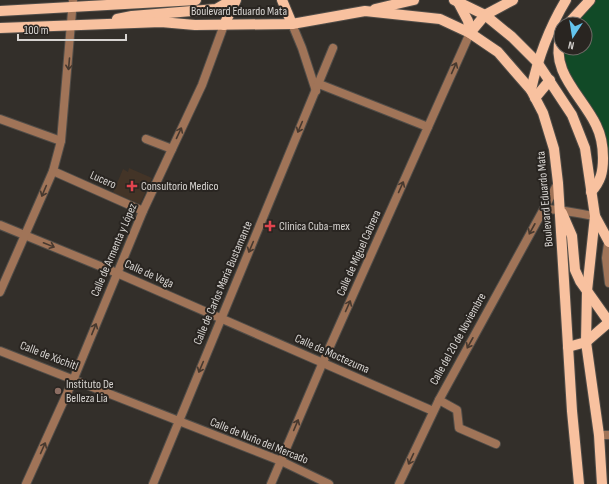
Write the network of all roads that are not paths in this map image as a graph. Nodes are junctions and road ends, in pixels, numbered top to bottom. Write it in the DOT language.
graph roads {
  1 [pos="196,0"];
  2 [pos="232,0"];
  3 [pos="236,0"];
  4 [pos="282,0"];
  5 [pos="414,0"];
  6 [pos="456,0"];
  7 [pos="513,0"];
  8 [pos="566,0"];
  9 [pos="590,0"];
  10 [pos="73,3"];
  11 [pos="0,11"];
  12 [pos="365,11"];
  13 [pos="485,15"];
  14 [pos="575,16"];
  15 [pos="96,24"];
  16 [pos="292,24"];
  17 [pos="72,25"];
  18 [pos="224,25"];
  19 [pos="0,28"];
  20 [pos="470,33"];
  21 [pos="333,48"];
  22 [pos="558,56"];
  23 [pos="537,62"];
  24 [pos="550,80"];
  25 [pos="317,87"];
  26 [pos="533,94"];
  27 [pos="0,119"];
  28 [pos="428,127"];
  29 [pos="146,139"];
  30 [pos="61,141"];
  31 [pos="172,149"];
  32 [pos="53,170"];
  33 [pos="558,183"];
  34 [pos="591,192"];
  35 [pos="544,209"];
  36 [pos="560,210"];
  37 [pos="143,211"];
  38 [pos="595,216"];
  39 [pos="0,225"];
  40 [pos="25,235"];
  41 [pos="609,239"];
  42 [pos="117,272"];
  43 [pos="609,283"];
  44 [pos="587,291"];
  45 [pos="0,292"];
  46 [pos="221,319"];
  47 [pos="609,322"];
  48 [pos="586,342"];
  49 [pos="568,347"];
  50 [pos="0,351"];
  51 [pos="323,362"];
  52 [pos="74,378"];
  53 [pos="439,400"];
  54 [pos="433,411"];
  55 [pos="178,422"];
  56 [pos="604,435"];
  57 [pos="496,444"];
  58 [pos="281,461"];
  59 [pos="605,462"];
  60 [pos="28,483"];
  61 [pos="153,484"];
  62 [pos="271,484"];
  63 [pos="329,484"];
  64 [pos="399,484"];
  65 [pos="579,484"];
  66 [pos="602,484"];
  1 -- 10 [label="main road, Boulevard Eduardo Mata"];
  2 -- 15 [label="main road"];
  3 -- 18 [label="main road"];
  4 -- 16 [label="main road"];
  5 -- 12 [label="main road"];
  6 -- 13 [label="main road"];
  6 -- 20 [label="main road"];
  7 -- 13 [label="main road"];
  8 -- 23 [label="main road"];
  9 -- 14 [label="main road"];
  10 -- 11 [label="main road, Boulevard Eduardo Mata"];
  10 -- 17 [label="street"];
  12 -- 16 [label="main road, Boulevard Eduardo Mata"];
  12 -- 20 [label="main road, Boulevard Eduardo Mata"];
  13 -- 20 [label="main road"];
  13 -- 23 [label="main road"];
  15 -- 17 [label="main road, Boulevard Eduardo Mata"];
  15 -- 18 [label="main road, Boulevard Eduardo Mata"];
  16 -- 18 [label="main road, Boulevard Eduardo Mata"];
  16 -- 25 [label="street"];
  17 -- 19 [label="main road, Boulevard Eduardo Mata"];
  17 -- 30 [label="street, one-way"];
  31 -- 18 [label="street, Calle de Armenta y López, one-way"];
  20 -- 26 [label="main road, Boulevard Eduardo Mata"];
  28 -- 20 [label="street, Calle de Miguel Cabrera, one-way"];
  21 -- 25 [label="street, Calle de Carlos María Bustamante"];
  22 -- 34 [label="main road"];
  23 -- 24 [label="main road"];
  23 -- 26 [label="main road"];
  24 -- 26 [label="main road"];
  24 -- 34 [label="main road"];
  25 -- 28 [label="street"];
  25 -- 46 [label="street, Calle de Carlos María Bustamante, one-way"];
  26 -- 33 [label="main road, Boulevard Eduardo Mata"];
  27 -- 30 [label="street"];
  51 -- 28 [label="street, Calle de Miguel Cabrera, one-way"];
  29 -- 31 [label="street"];
  30 -- 32 [label="street"];
  31 -- 37 [label="street, Calle de Armenta y López"];
  32 -- 37 [label="street, Lucero"];
  32 -- 40 [label="street, one-way"];
  33 -- 35 [label="street, Calle del 20 de Noviembre"];
  33 -- 36 [label="main road, Boulevard Eduardo Mata"];
  34 -- 38 [label="main road"];
  35 -- 36 [label="street"];
  35 -- 53 [label="street, Calle del 20 de Noviembre, one-way"];
  36 -- 38 [label="street"];
  36 -- 44 [label="main road"];
  36 -- 49 [label="main road, Boulevard Eduardo Mata"];
  37 -- 42 [label="street, Calle de Armenta y López"];
  38 -- 41 [label="main road"];
  38 -- 44 [label="main road"];
  39 -- 40 [label="street, Calle de Vega"];
  40 -- 42 [label="street, Calle de Vega, one-way"];
  40 -- 45 [label="street"];
  41 -- 43 [label="street"];
  42 -- 46 [label="street, Calle de Vega"];
  52 -- 42 [label="street, Calle de Armenta y López, one-way"];
  44 -- 47 [label="main road"];
  44 -- 48 [label="main road"];
  46 -- 51 [label="street, Calle de Moctezuma"];
  46 -- 55 [label="street, Calle de Carlos María Bustamante, one-way"];
  47 -- 48 [label="main road"];
  48 -- 49 [label="main road"];
  48 -- 56 [label="main road"];
  49 -- 65 [label="main road, Boulevard Eduardo Mata"];
  50 -- 52 [label="street, Calle de Xóchitl"];
  51 -- 54 [label="street, Calle de Moctezuma"];
  58 -- 51 [label="street, Calle de Miguel Cabrera, one-way"];
  52 -- 55 [label="street, Calle de Xóchitl"];
  60 -- 52 [label="street, Calle de Armenta y López, one-way"];
  53 -- 54 [label="street, Calle del 20 de Noviembre"];
  53 -- 57 [label="street"];
  54 -- 64 [label="street, Calle del 20 de Noviembre, one-way"];
  55 -- 58 [label="street, Calle de Nuño del Mercado"];
  55 -- 61 [label="street, Calle de Carlos María Bustamante"];
  56 -- 59 [label="main road"];
  58 -- 62 [label="street, Calle de Miguel Cabrera"];
  58 -- 63 [label="street, Calle de Nuño del Mercado"];
  59 -- 66 [label="main road"];
}
